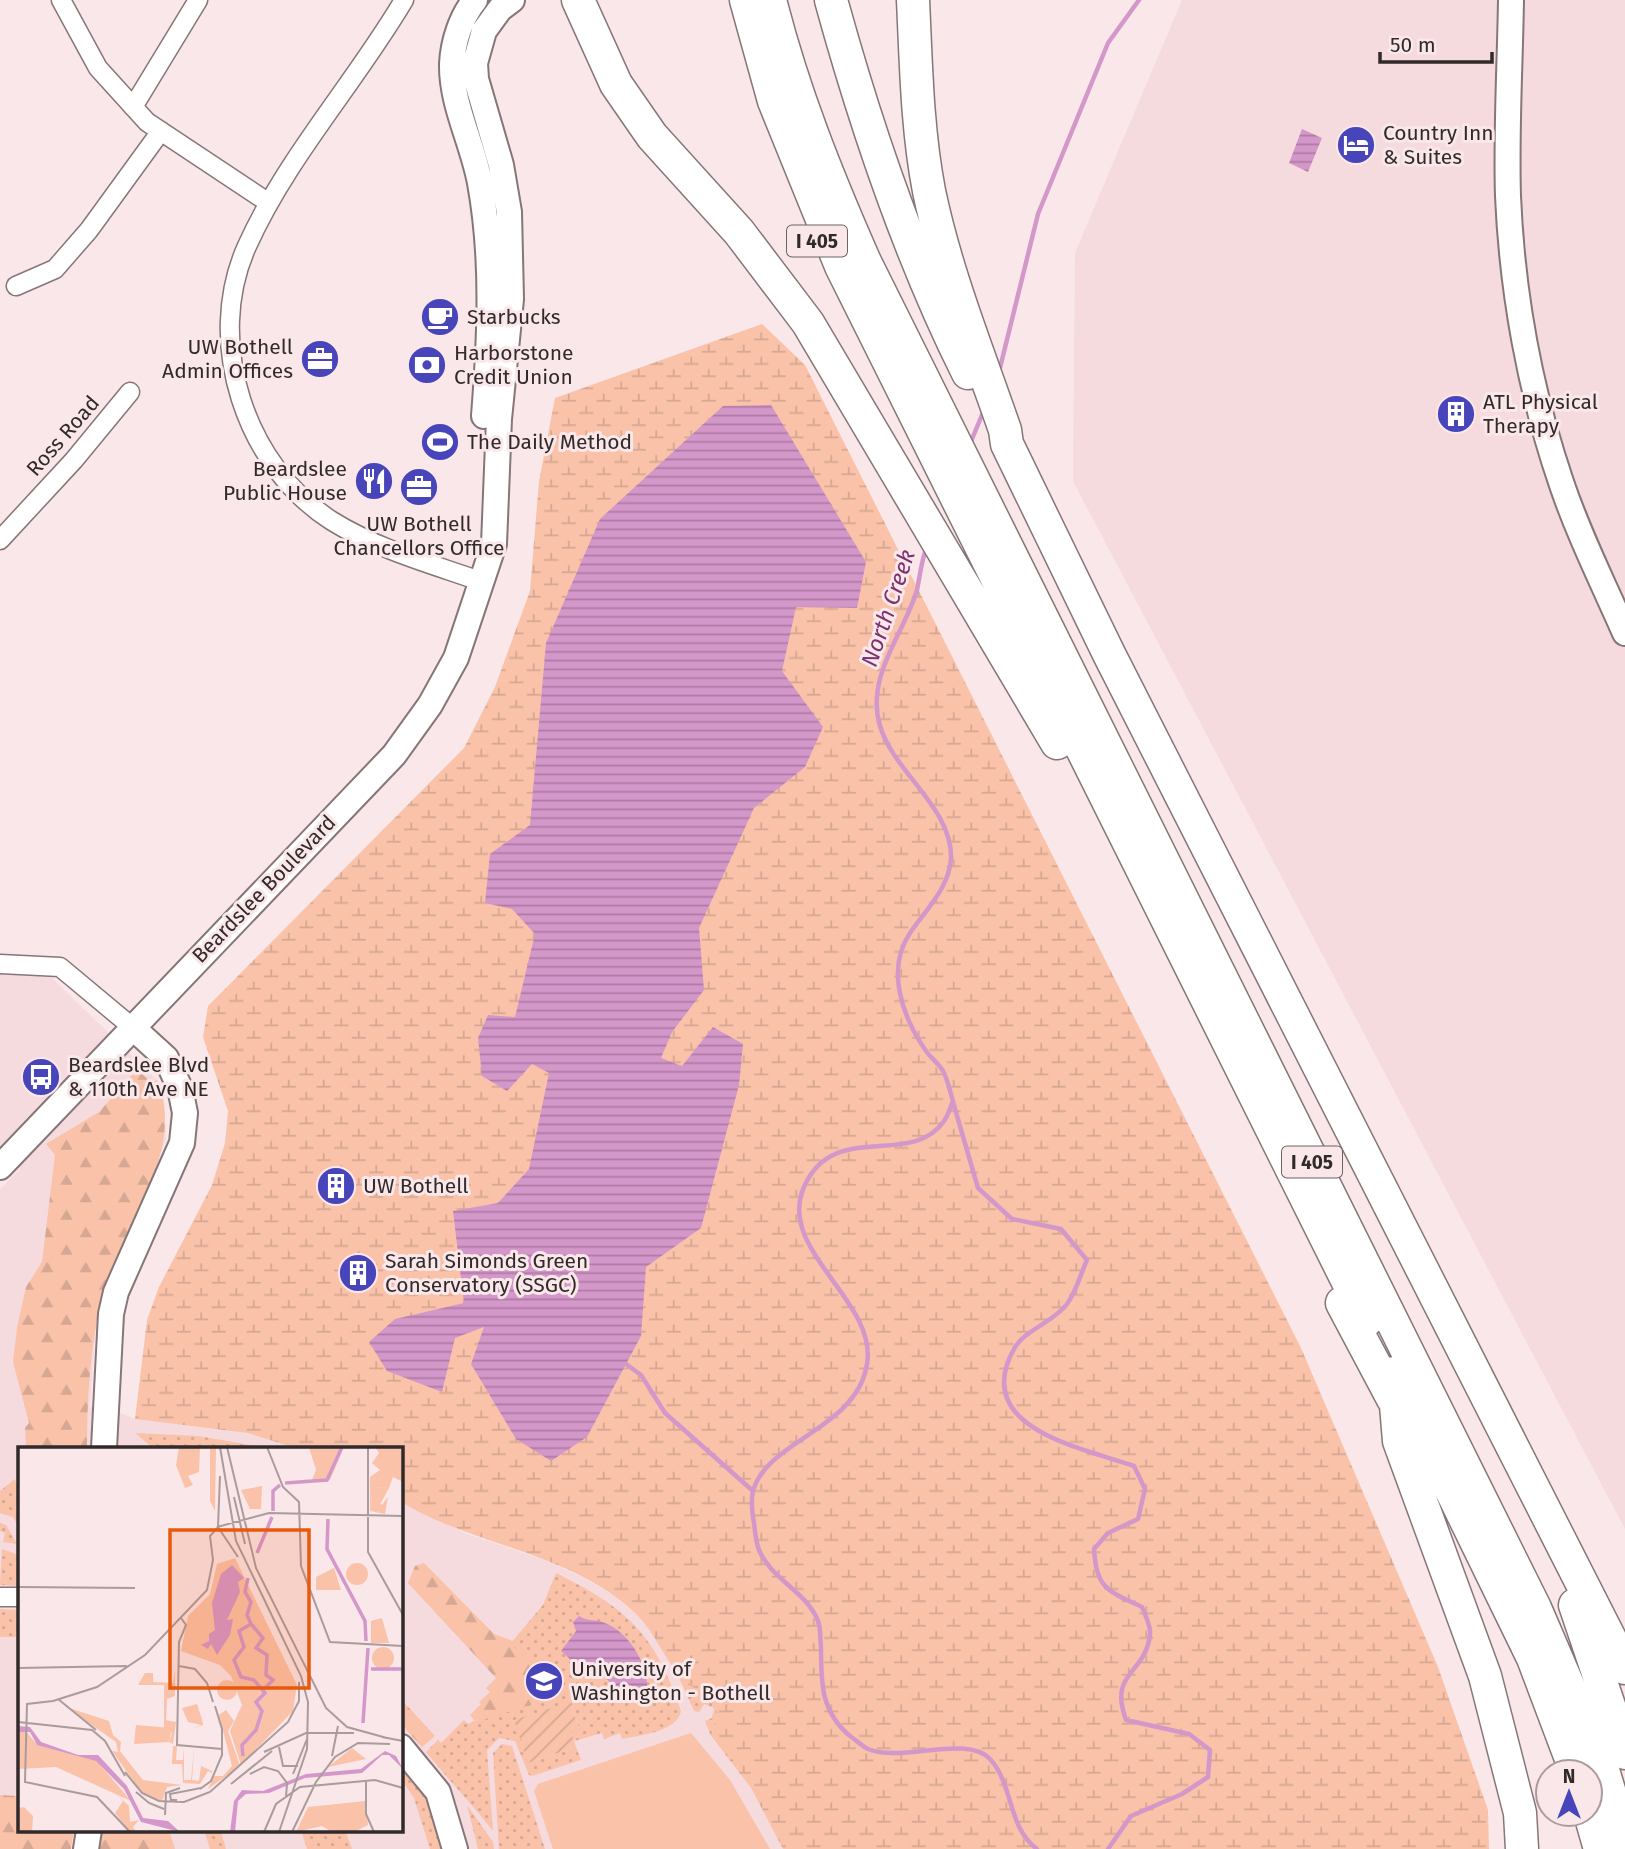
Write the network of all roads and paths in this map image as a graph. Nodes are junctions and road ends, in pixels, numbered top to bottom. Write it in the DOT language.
graph roads {
  1 [pos="61,0"];
  2 [pos="198,0"];
  3 [pos="404,0"];
  4 [pos="475,0"];
  5 [pos="512,0"];
  6 [pos="578,0"];
  7 [pos="734,0"];
  8 [pos="746,0"];
  9 [pos="770,0"];
  10 [pos="783,0"];
  11 [pos="831,0"];
  12 [pos="913,0"];
  13 [pos="1511,0"];
  14 [pos="467,45"];
  15 [pos="133,107"];
  16 [pos="161,131"];
  17 [pos="269,203"];
  18 [pos="16,286"];
  19 [pos="972,358"];
  20 [pos="130,392"];
  21 [pos="949,419"];
  22 [pos="931,463"];
  23 [pos="983,487"];
  24 [pos="967,533"];
  25 [pos="0,540"];
  26 [pos="480,581"];
  27 [pos="1625,633"];
  28 [pos="1102,820"];
  29 [pos="0,964"];
  30 [pos="132,1027"];
  31 [pos="0,1167"];
  32 [pos="1396,1405"];
  33 [pos="104,1447"];
  34 [pos="1534,1491"];
  35 [pos="0,1597"];
  36 [pos="18,1597"];
  37 [pos="1625,1668"];
  38 [pos="402,1748"];
  39 [pos="1625,1753"];
  40 [pos="1557,1758"];
  41 [pos="1571,1758"];
  42 [pos="1625,1806"];
  43 [pos="1580,1828"];
  44 [pos="1594,1828"];
  45 [pos="1625,1843"];
  46 [pos="455,1849"];
  47 [pos="1522,1849"];
  48 [pos="1586,1849"];
  49 [pos="1600,1849"];
  1 -- 15 [label="street"];
  2 -- 15 [label="street"];
  3 -- 17 [label="street"];
  4 -- 14 [label="main road"];
  5 -- 14 [label="main road"];
  6 -- 28 [label="highway"];
  7 -- 22 [label="highway, I 405"];
  8 -- 22 [label="highway, I 405"];
  9 -- 21 [label="highway, I 405"];
  10 -- 21 [label="highway, I 405"];
  11 -- 19 [label="highway"];
  12 -- 19 [label="highway"];
  13 -- 27 [label="main road"];
  14 -- 26 [label="main road, Beardslee Boulevard"];
  15 -- 16 [label="street"];
  16 -- 17 [label="street"];
  16 -- 18 [label="street"];
  17 -- 26 [label="street"];
  19 -- 34 [label="highway"];
  20 -- 25 [label="street, Ross Road"];
  21 -- 23 [label="highway, I 405"];
  22 -- 24 [label="highway, I 405"];
  23 -- 42 [label="highway, I 405"];
  23 -- 45 [label="highway, I 405"];
  24 -- 28 [label="highway, I 405"];
  24 -- 41 [label="highway, I 405"];
  26 -- 30 [label="main road, Beardslee Boulevard"];
  28 -- 32 [label="highway, I 405"];
  29 -- 30 [label="street"];
  30 -- 31 [label="main road, Beardslee Boulevard"];
  30 -- 33 [label="main road"];
  32 -- 40 [label="highway, I 405"];
  32 -- 47 [label="highway"];
  34 -- 37 [label="highway"];
  34 -- 39 [label="highway"];
  35 -- 36 [label="street"];
  38 -- 46 [label="main road"];
  43 -- 48 [label="highway"];
  44 -- 49 [label="highway"];
}
